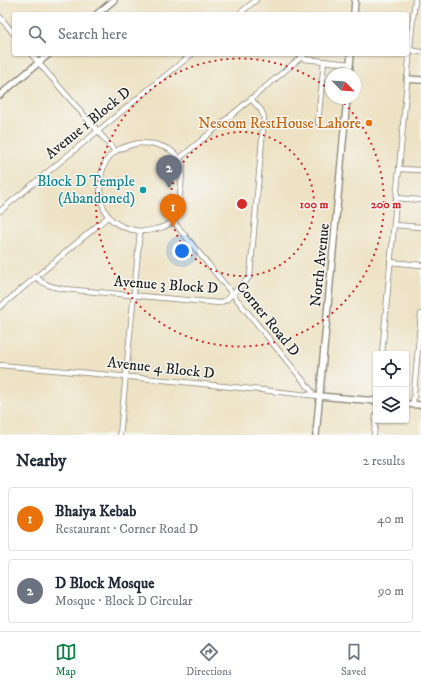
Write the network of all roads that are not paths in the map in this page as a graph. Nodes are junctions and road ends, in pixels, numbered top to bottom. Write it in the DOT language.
graph roads {
  1 [pos="114,0"];
  2 [pos="256,0"];
  3 [pos="355,0"];
  4 [pos="415,0"];
  5 [pos="99,12"];
  6 [pos="241,12"];
  7 [pos="354,12"];
  8 [pos="0,17"];
  9 [pos="409,26"];
  10 [pos="12,32"];
  11 [pos="410,50"];
  12 [pos="421,52"];
  13 [pos="33,56"];
  14 [pos="47,56"];
  15 [pos="190,56"];
  16 [pos="302,56"];
  17 [pos="303,56"];
  18 [pos="351,56"];
  19 [pos="324,62"];
  20 [pos="38,63"];
  21 [pos="350,64"];
  22 [pos="350,68"];
  23 [pos="407,79"];
  24 [pos="421,80"];
  25 [pos="0,95"];
  26 [pos="251,98"];
  27 [pos="346,104"];
  28 [pos="318,123"];
  29 [pos="98,131"];
  30 [pos="115,152"];
  31 [pos="180,158"];
  32 [pos="399,169"];
  33 [pos="421,170"];
  34 [pos="396,198"];
  35 [pos="421,200"];
  36 [pos="0,211"];
  37 [pos="109,216"];
  38 [pos="173,221"];
  39 [pos="394,225"];
  40 [pos="421,227"];
  41 [pos="140,232"];
  42 [pos="390,262"];
  43 [pos="421,264"];
  44 [pos="36,277"];
  45 [pos="233,294"];
  46 [pos="134,296"];
  47 [pos="0,307"];
  48 [pos="421,314"];
  49 [pos="382,351"];
  50 [pos="0,365"];
  51 [pos="127,377"];
  52 [pos="312,396"];
  53 [pos="319,396"];
  54 [pos="373,401"];
  55 [pos="409,404"];
  56 [pos="413,404"];
  57 [pos="421,405"];
  58 [pos="375,423"];
  59 [pos="120,435"];
  60 [pos="316,435"];
  61 [pos="374,435"];
  1 -- 5 [label="street"];
  2 -- 6 [label="street"];
  3 -- 7 [label="street"];
  4 -- 9 [label="street"];
  8 -- 10 [label="street"];
  9 -- 11 [label="street"];
  11 -- 12 [label="street"];
  11 -- 23 [label="street"];
  13 -- 20 [label="street"];
  14 -- 20 [label="street"];
  15 -- 29 [label="street, Avenue 1 Block D"];
  16 -- 26 [label="street"];
  17 -- 19 [label="street"];
  18 -- 21 [label="street"];
  19 -- 21 [label="street"];
  19 -- 28 [label="street"];
  20 -- 25 [label="street"];
  20 -- 29 [label="street"];
  21 -- 22 [label="street"];
  23 -- 24 [label="street"];
  23 -- 32 [label="street"];
  26 -- 31 [label="street"];
  26 -- 45 [label="street, Avenue 3 Block D"];
  27 -- 53 [label="street, North Avenue"];
  29 -- 30 [label="street"];
  29 -- 36 [label="street, Avenue 1 Block D"];
  30 -- 31 [label="street"];
  30 -- 37 [label="street"];
  31 -- 38 [label="street"];
  32 -- 33 [label="street"];
  32 -- 34 [label="street"];
  34 -- 35 [label="street"];
  34 -- 39 [label="street"];
  37 -- 41 [label="street"];
  37 -- 44 [label="street"];
  38 -- 41 [label="street"];
  38 -- 45 [label="street, Corner Road D"];
  39 -- 40 [label="street"];
  39 -- 42 [label="street"];
  41 -- 46 [label="street"];
  42 -- 43 [label="street"];
  42 -- 49 [label="street"];
  44 -- 46 [label="street, Avenue 3 Block D"];
  44 -- 47 [label="street"];
  45 -- 46 [label="street, Avenue 3 Block D"];
  45 -- 52 [label="street, Corner Road D"];
  46 -- 51 [label="street"];
  48 -- 56 [label="street"];
  50 -- 51 [label="street, Avenue 4 Block D"];
  51 -- 52 [label="street, Avenue 4 Block D"];
  51 -- 59 [label="street"];
  52 -- 53 [label="street, Avenue 4 Block D"];
  53 -- 54 [label="street"];
  53 -- 60 [label="street, North Avenue"];
  55 -- 56 [label="street"];
  56 -- 57 [label="street"];
  58 -- 61 [label="street"];
}
